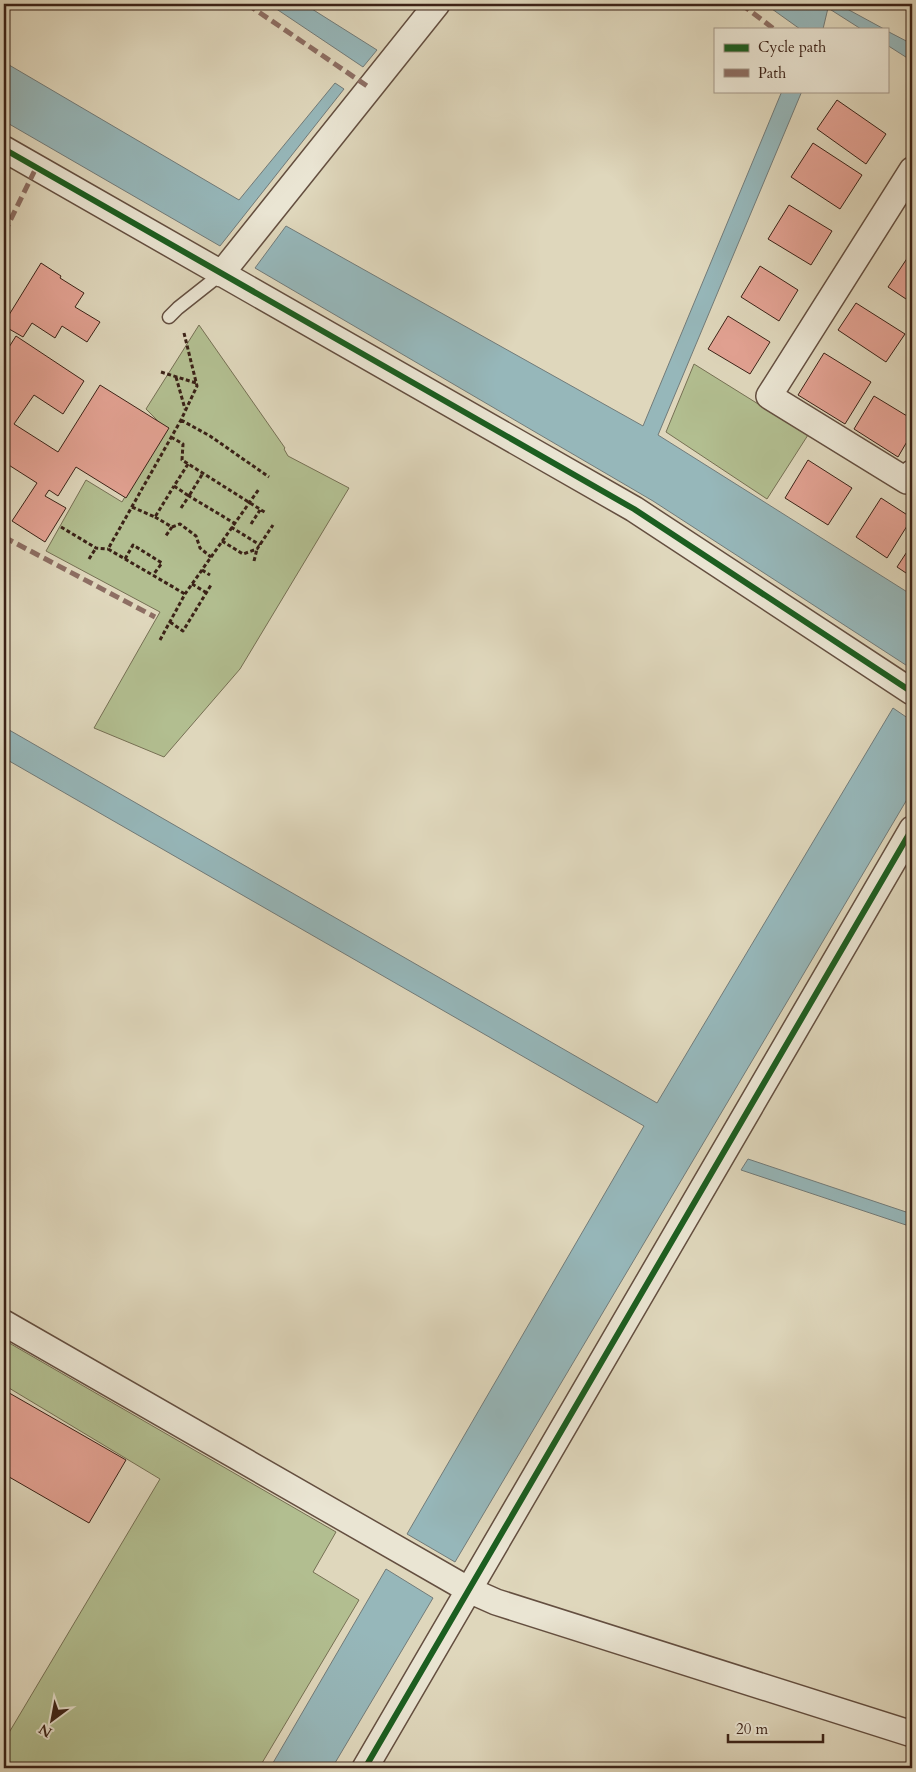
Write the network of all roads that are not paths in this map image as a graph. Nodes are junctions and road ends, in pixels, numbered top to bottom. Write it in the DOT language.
graph roads {
  1 [pos="437,4"];
  2 [pos="4,149"];
  3 [pos="912,170"];
  4 [pos="221,274"];
  5 [pos="174,313"];
  6 [pos="912,473"];
  7 [pos="912,692"];
  8 [pos="912,829"];
  9 [pos="4,1323"];
  10 [pos="469,1590"];
  11 [pos="912,1734"];
  12 [pos="365,1768"];
  1 -- 4 [label="street"];
  2 -- 4 [label="street"];
  3 -- 6 [label="street"];
  4 -- 5 [label="lane"];
  4 -- 7 [label="street"];
  8 -- 10 [label="street"];
  9 -- 10 [label="street"];
  10 -- 11 [label="street"];
  10 -- 12 [label="street"];
}
